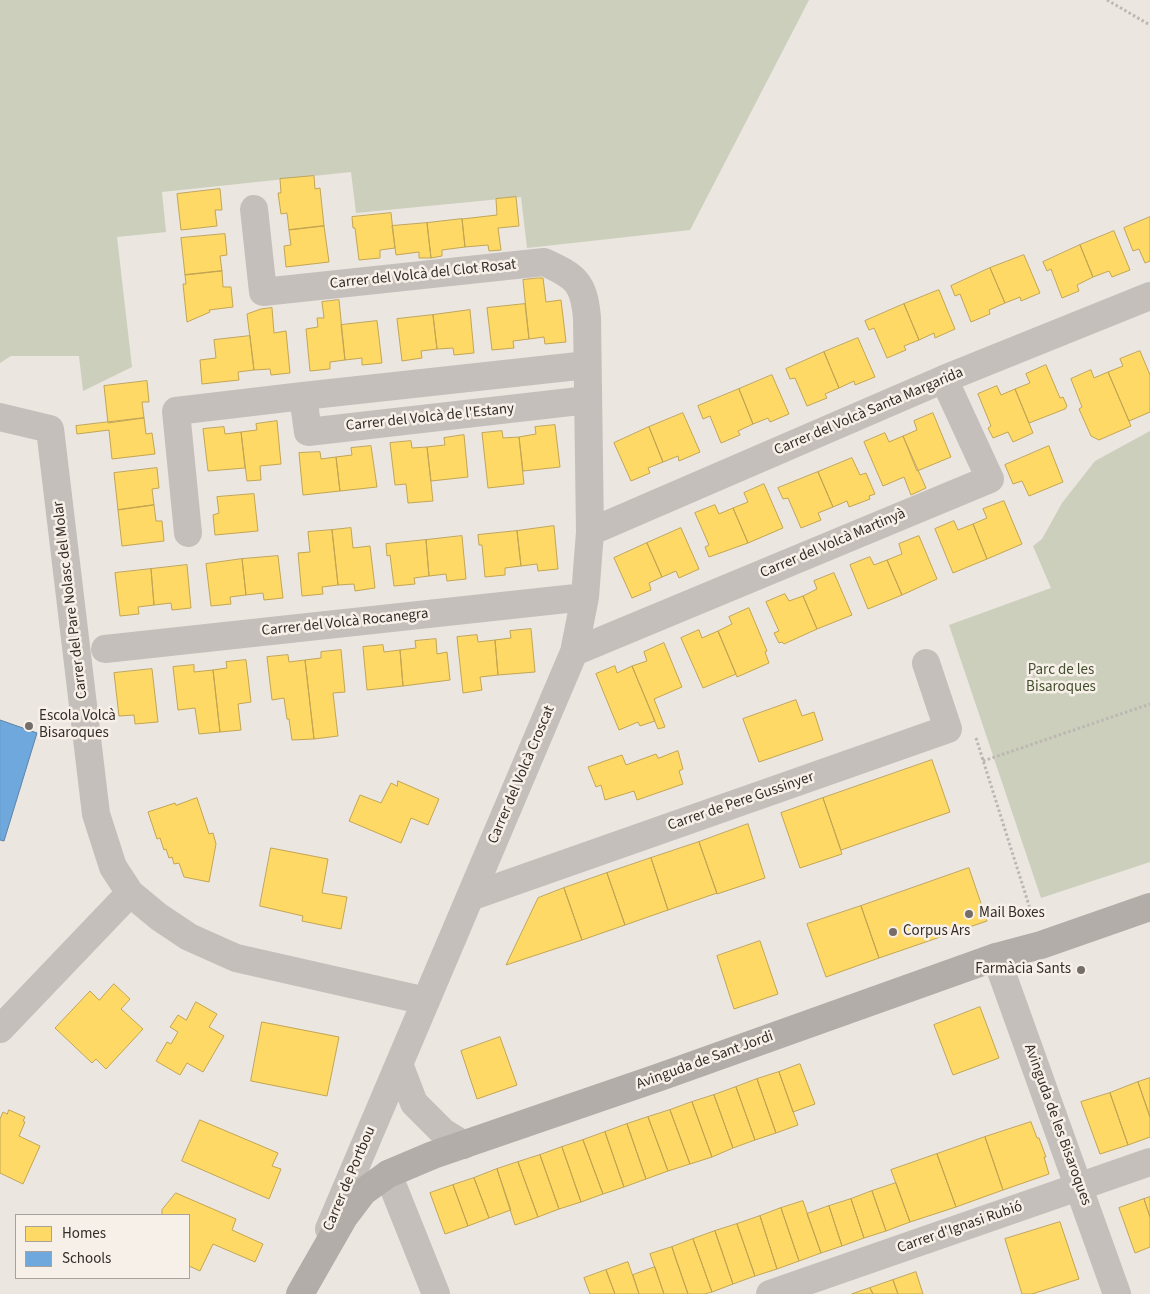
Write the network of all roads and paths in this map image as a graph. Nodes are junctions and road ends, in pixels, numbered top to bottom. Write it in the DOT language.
graph roads {
  1 [pos="1107,0"];
  2 [pos="1150,25"];
  3 [pos="254,209"];
  4 [pos="1150,296"];
  5 [pos="587,365"];
  6 [pos="944,379"];
  7 [pos="303,396"];
  8 [pos="588,400"];
  9 [pos="0,417"];
  10 [pos="590,532"];
  11 [pos="188,533"];
  12 [pos="585,597"];
  13 [pos="105,649"];
  14 [pos="574,652"];
  15 [pos="926,663"];
  16 [pos="1150,704"];
  17 [pos="948,729"];
  18 [pos="983,760"];
  19 [pos="130,893"];
  20 [pos="470,897"];
  21 [pos="1150,907"];
  22 [pos="1041,945"];
  23 [pos="996,957"];
  24 [pos="426,1001"];
  25 [pos="0,1029"];
  26 [pos="399,1064"];
  27 [pos="464,1145"];
  28 [pos="1150,1162"];
  29 [pos="388,1174"];
  30 [pos="1079,1187"];
  31 [pos="304,1287"];
  32 [pos="436,1294"];
  33 [pos="770,1294"];
  34 [pos="1117,1294"];
  1 -- 2 [label="path"];
  3 -- 5 [label="street, Carrer del Volcà del Clot Rosat"];
  4 -- 6 [label="street, Carrer del Volcà Santa Margarida"];
  5 -- 7 [label="street"];
  5 -- 8 [label="street, Carrer del Volcà Croscat"];
  6 -- 10 [label="street, Carrer del Volcà Santa Margarida"];
  6 -- 14 [label="street, Carrer del Volcà Martinyà"];
  7 -- 8 [label="street, Carrer del Volcà de l'Estany"];
  7 -- 11 [label="street"];
  8 -- 10 [label="street, Carrer del Volcà Croscat"];
  9 -- 19 [label="street, Carrer del Pare Nolasc del Molar"];
  10 -- 12 [label="street, Carrer del Volcà Croscat"];
  12 -- 13 [label="street, Carrer del Volcà Rocanegra"];
  12 -- 14 [label="street, Carrer del Volcà Croscat"];
  14 -- 20 [label="street, Carrer del Volcà Croscat"];
  15 -- 17 [label="street"];
  16 -- 18 [label="path"];
  17 -- 18 [label="path"];
  17 -- 20 [label="street, Carrer de Pere Gussinyer"];
  18 -- 22 [label="path"];
  19 -- 24 [label="street, Carrer del Pare Nolasc del Molar"];
  19 -- 25 [label="street"];
  20 -- 24 [label="street, Carrer del Volcà Croscat"];
  21 -- 22 [label="main road, Avinguda de Sant Jordi"];
  22 -- 23 [label="main road, Avinguda de Sant Jordi"];
  23 -- 27 [label="main road, Avinguda de Sant Jordi"];
  23 -- 30 [label="street, Avinguda de les Bisaroques"];
  24 -- 26 [label="street, Carrer del Volcà Croscat"];
  26 -- 27 [label="street"];
  26 -- 31 [label="street, Carrer de Portbou"];
  27 -- 29 [label="main road, Avinguda de Sant Jordi"];
  28 -- 30 [label="street, Carrer d'Ignasi Rubió"];
  29 -- 31 [label="main road, Avinguda de Sant Jordi"];
  29 -- 32 [label="street"];
  30 -- 33 [label="street, Carrer d'Ignasi Rubió"];
  30 -- 34 [label="street, Avinguda de les Bisaroques"];
}
